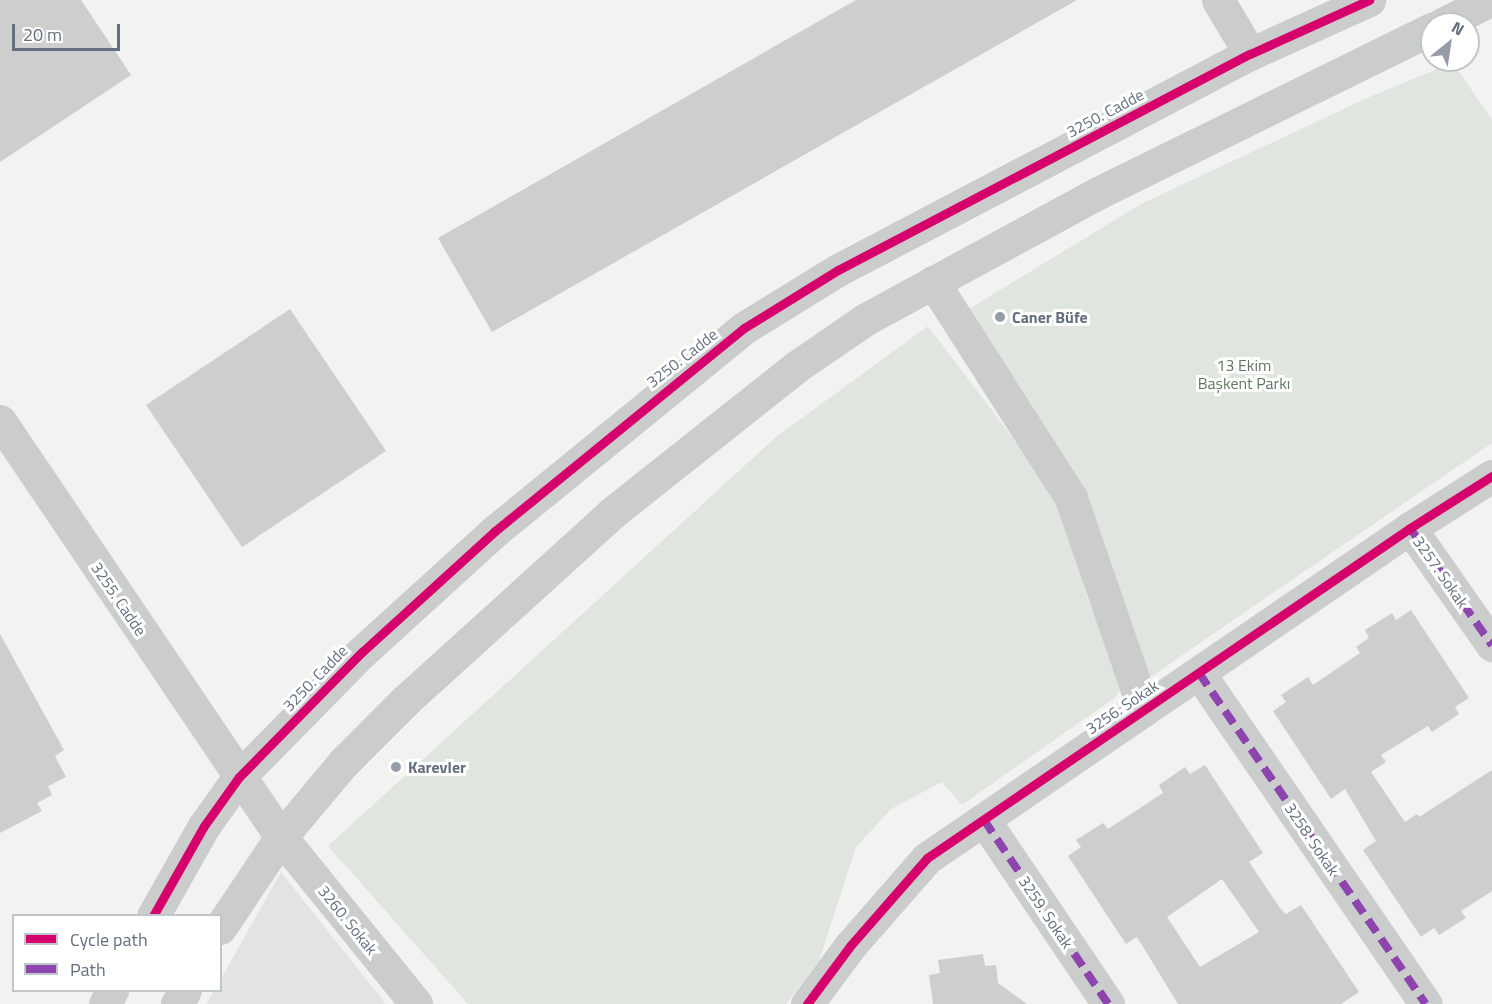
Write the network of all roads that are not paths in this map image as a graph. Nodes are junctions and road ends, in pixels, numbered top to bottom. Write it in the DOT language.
graph roads {
  1 [pos="1218,0"];
  2 [pos="1369,0"];
  3 [pos="1420,35"];
  4 [pos="1250,54"];
  5 [pos="933,282"];
  6 [pos="0,421"];
  7 [pos="1492,476"];
  8 [pos="1410,528"];
  9 [pos="1492,645"];
  10 [pos="1199,673"];
  11 [pos="1144,710"];
  12 [pos="239,777"];
  13 [pos="984,820"];
  14 [pos="281,837"];
  15 [pos="154,914"];
  16 [pos="222,925"];
  17 [pos="416,1004"];
  18 [pos="807,1004"];
  19 [pos="1108,1004"];
  20 [pos="1426,1004"];
  1 -- 4 [label="street"];
  2 -- 4 [label="street, 3250. Cadde"];
  3 -- 5 [label="street"];
  4 -- 12 [label="street, 3250. Cadde"];
  5 -- 11 [label="street"];
  5 -- 14 [label="street"];
  6 -- 12 [label="street, 3255. Cadde"];
  7 -- 8 [label="street, 3256. Sokak"];
  8 -- 9 [label="street, 3257. Sokak"];
  8 -- 10 [label="street, 3256. Sokak"];
  10 -- 11 [label="street, 3256. Sokak"];
  10 -- 20 [label="street, 3258. Sokak"];
  11 -- 13 [label="street, 3256. Sokak"];
  12 -- 14 [label="street, 3255. Cadde"];
  12 -- 15 [label="street, 3250. Cadde"];
  13 -- 18 [label="street, 3256. Sokak"];
  13 -- 19 [label="street, 3259. Sokak"];
  14 -- 16 [label="street"];
  14 -- 17 [label="street, 3260. Sokak"];
}
